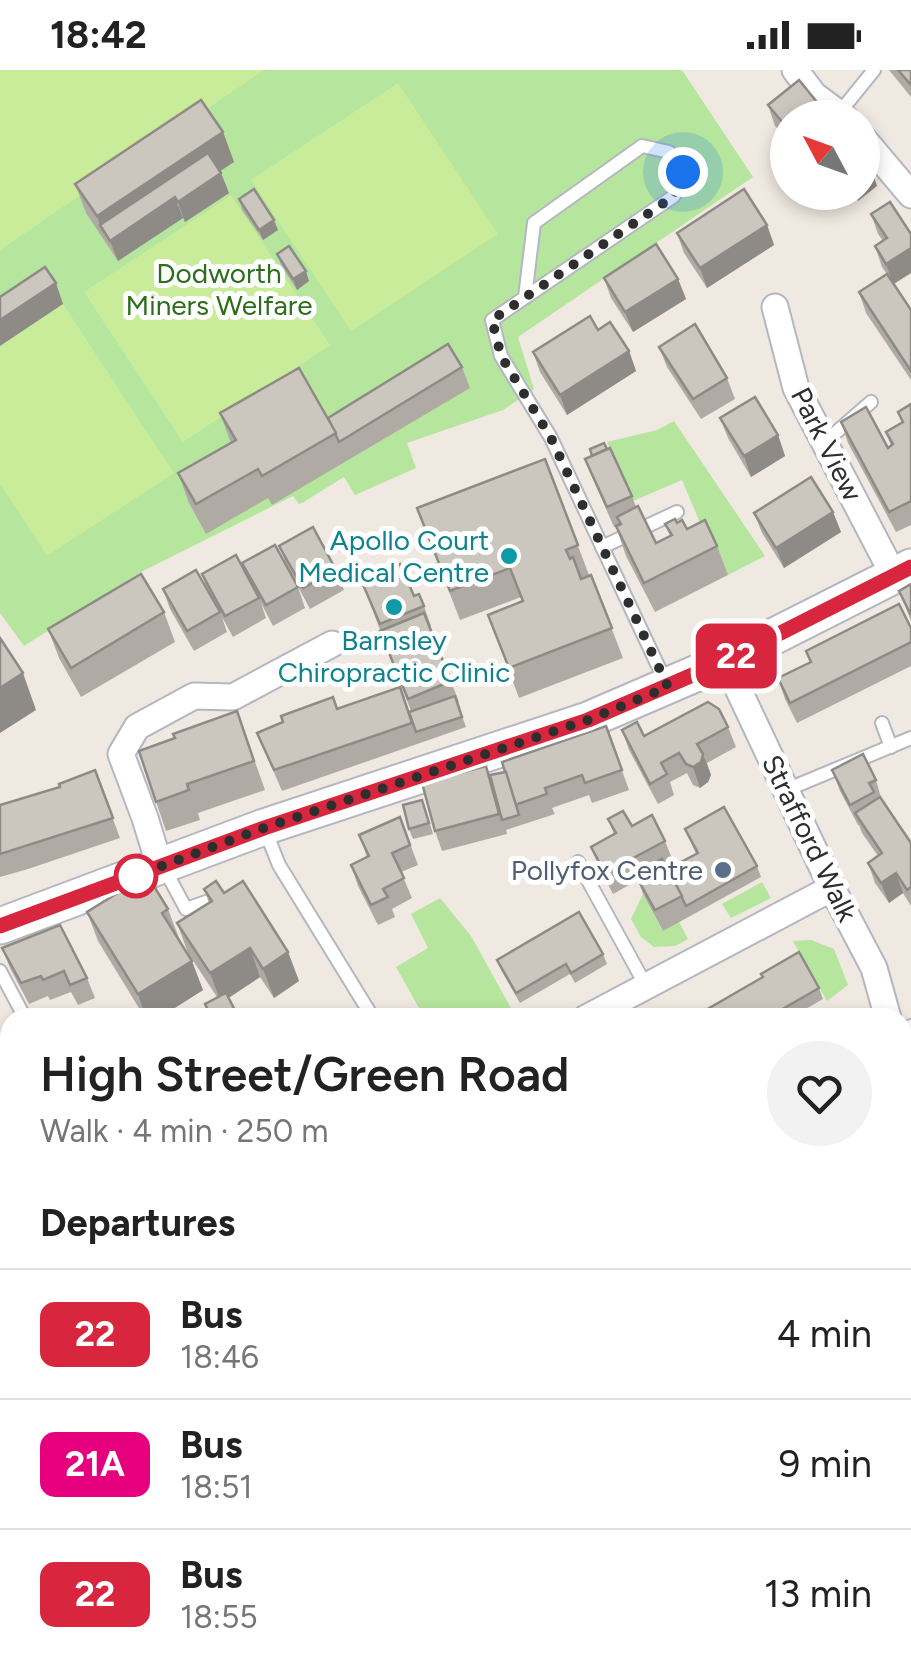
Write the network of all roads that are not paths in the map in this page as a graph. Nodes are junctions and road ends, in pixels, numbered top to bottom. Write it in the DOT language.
graph roads {
  1 [pos="795,70"];
  2 [pos="874,70"];
  3 [pos="821,100"];
  4 [pos="853,100"];
  5 [pos="880,158"];
  6 [pos="911,195"];
  7 [pos="525,298"];
  8 [pos="775,307"];
  9 [pos="871,402"];
  10 [pos="825,442"];
  11 [pos="677,512"];
  12 [pos="602,547"];
  13 [pos="902,572"];
  14 [pos="332,644"];
  15 [pos="725,661"];
  16 [pos="668,687"];
  17 [pos="882,723"];
  18 [pos="911,738"];
  19 [pos="891,747"];
  20 [pos="786,790"];
  21 [pos="264,828"];
  22 [pos="578,862"];
  23 [pos="162,866"];
  24 [pos="832,888"];
  25 [pos="209,901"];
  26 [pos="0,926"];
  27 [pos="0,970"];
  28 [pos="646,986"];
  29 [pos="18,1008"];
  30 [pos="367,1008"];
  31 [pos="605,1008"];
  32 [pos="885,1008"];
  1 -- 3 [label="street"];
  2 -- 4 [label="lane"];
  5 -- 6 [label="street"];
  7 -- 7 [label="lane"];
  7 -- 12 [label="lane"];
  8 -- 10 [label="street, Park View"];
  9 -- 10 [label="lane"];
  10 -- 13 [label="street, Park View"];
  11 -- 12 [label="lane"];
  12 -- 16 [label="lane"];
  13 -- 15 [label="main road"];
  14 -- 23 [label="street"];
  15 -- 16 [label="main road"];
  15 -- 20 [label="street, Strafford Walk"];
  16 -- 21 [label="main road"];
  17 -- 19 [label="lane"];
  18 -- 19 [label="lane"];
  19 -- 20 [label="lane"];
  20 -- 24 [label="street, Strafford Walk"];
  21 -- 23 [label="main road"];
  21 -- 30 [label="lane"];
  22 -- 28 [label="lane"];
  23 -- 25 [label="lane"];
  23 -- 26 [label="main road"];
  24 -- 28 [label="street"];
  24 -- 32 [label="street, Strafford Walk"];
  27 -- 29 [label="lane"];
  28 -- 31 [label="street"];
}
